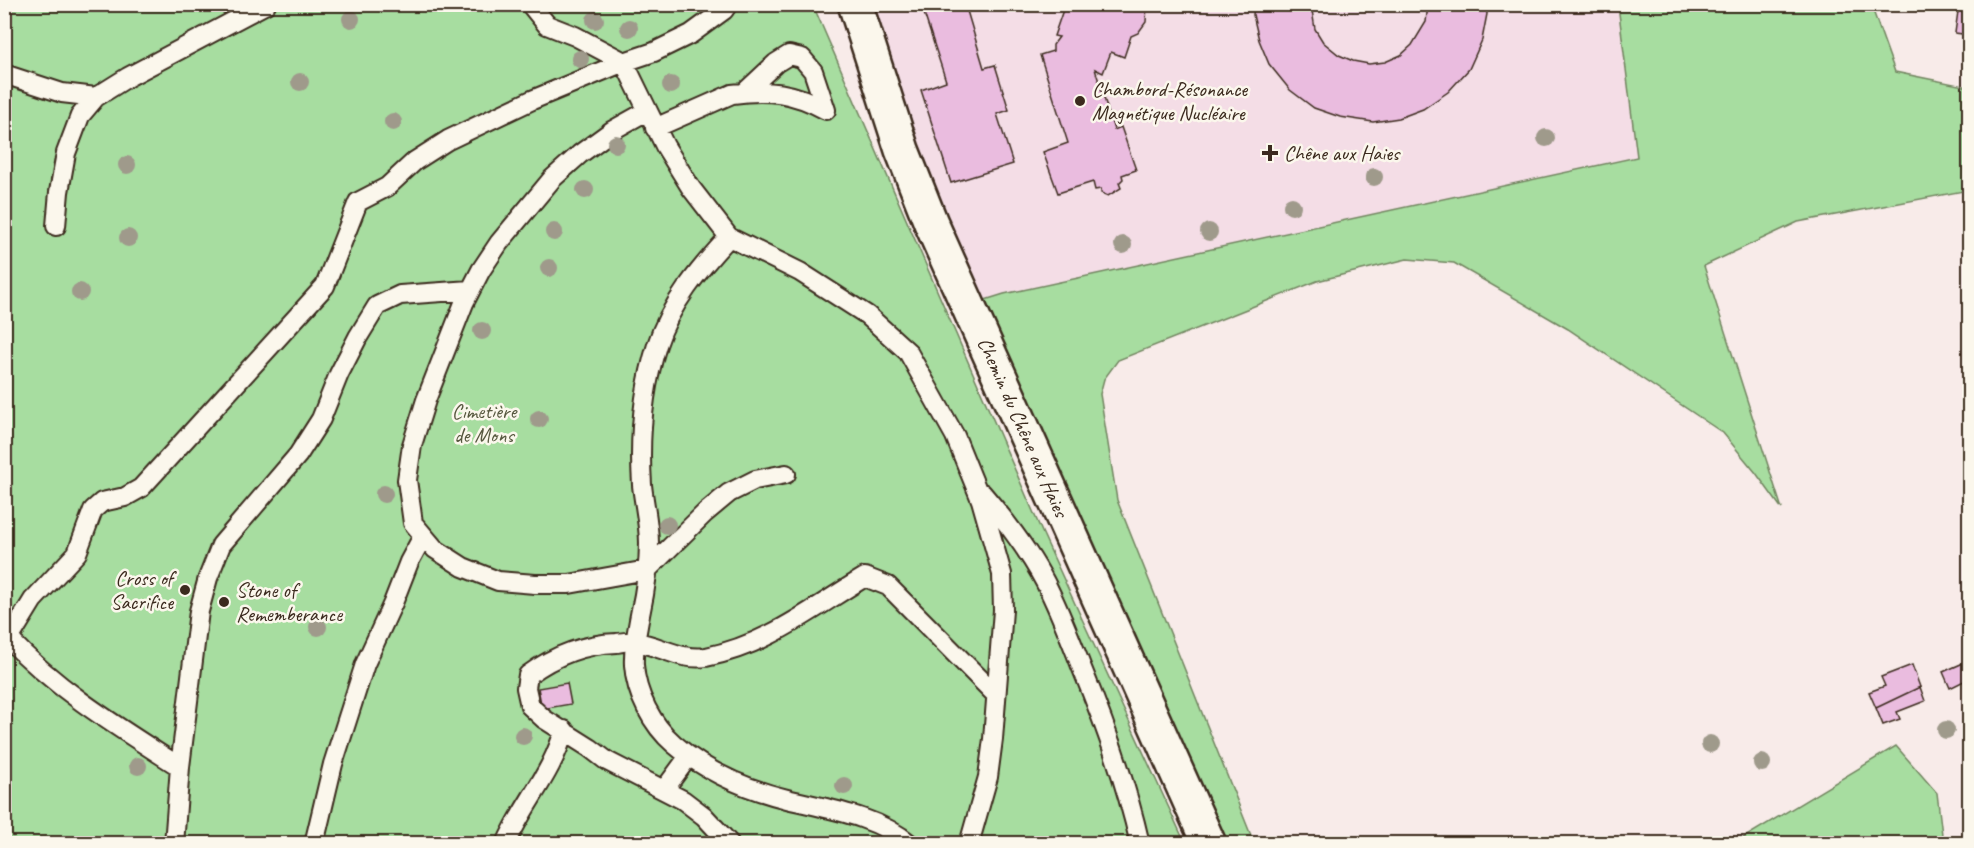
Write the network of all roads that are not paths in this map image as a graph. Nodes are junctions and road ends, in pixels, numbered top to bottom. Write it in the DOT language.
graph roads {
  1 [pos="266,4"];
  2 [pos="530,4"];
  3 [pos="728,4"];
  4 [pos="855,4"];
  5 [pos="624,62"];
  6 [pos="4,75"];
  7 [pos="745,92"];
  8 [pos="96,97"];
  9 [pos="647,111"];
  10 [pos="656,128"];
  11 [pos="56,226"];
  12 [pos="729,237"];
  13 [pos="470,290"];
  14 [pos="786,474"];
  15 [pos="977,487"];
  16 [pos="423,536"];
  17 [pos="647,570"];
  18 [pos="635,642"];
  19 [pos="995,694"];
  20 [pos="564,730"];
  21 [pos="689,756"];
  22 [pos="180,767"];
  23 [pos="664,790"];
  24 [pos="174,843"];
  25 [pos="314,843"];
  26 [pos="506,843"];
  27 [pos="730,843"];
  28 [pos="910,843"];
  29 [pos="969,843"];
  30 [pos="1140,843"];
  31 [pos="1209,843"];
  1 -- 8 [label="lane"];
  2 -- 5 [label="lane"];
  3 -- 5 [label="lane"];
  4 -- 31 [label="street, Chemin du Chêne aux Haies"];
  5 -- 9 [label="lane"];
  5 -- 22 [label="lane"];
  6 -- 8 [label="lane"];
  7 -- 10 [label="lane"];
  8 -- 11 [label="lane"];
  9 -- 10 [label="lane"];
  9 -- 13 [label="lane"];
  10 -- 12 [label="lane"];
  12 -- 15 [label="lane"];
  12 -- 17 [label="lane"];
  13 -- 16 [label="lane"];
  13 -- 22 [label="lane"];
  14 -- 17 [label="lane"];
  15 -- 19 [label="lane"];
  15 -- 30 [label="lane"];
  16 -- 17 [label="lane"];
  16 -- 25 [label="lane"];
  17 -- 18 [label="lane"];
  18 -- 19 [label="lane"];
  18 -- 20 [label="lane"];
  18 -- 21 [label="lane"];
  19 -- 29 [label="lane"];
  20 -- 23 [label="lane"];
  20 -- 26 [label="lane"];
  21 -- 23 [label="lane"];
  21 -- 28 [label="lane"];
  22 -- 24 [label="lane"];
  23 -- 27 [label="lane"];
}
